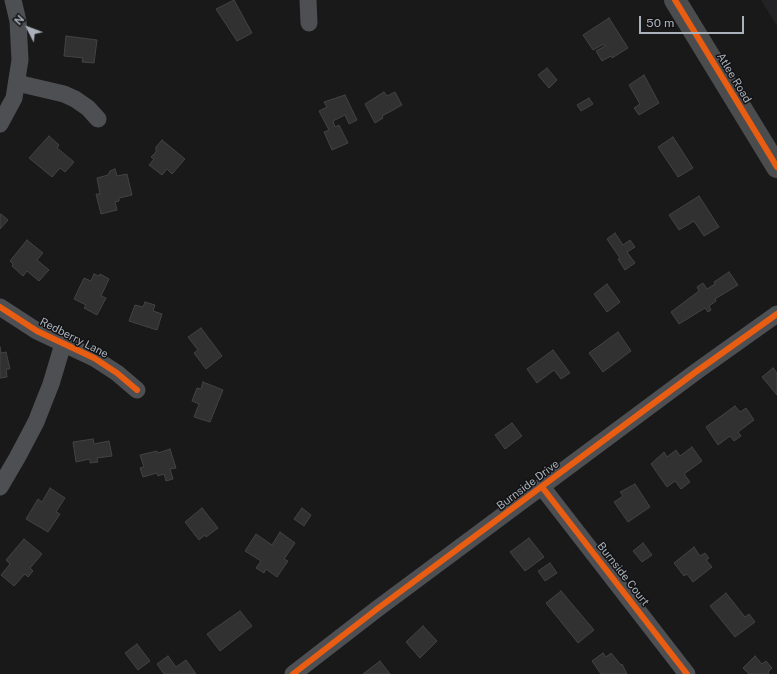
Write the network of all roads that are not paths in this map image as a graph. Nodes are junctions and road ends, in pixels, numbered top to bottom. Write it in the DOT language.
graph roads {
  1 [pos="13,0"];
  2 [pos="308,0"];
  3 [pos="675,0"];
  4 [pos="309,23"];
  5 [pos="17,83"];
  6 [pos="98,119"];
  7 [pos="0,124"];
  8 [pos="777,167"];
  9 [pos="0,306"];
  10 [pos="777,314"];
  11 [pos="63,344"];
  12 [pos="137,390"];
  13 [pos="0,487"];
  14 [pos="542,487"];
  15 [pos="304,671"];
  16 [pos="687,674"];
  1 -- 5 [label="street"];
  2 -- 4 [label="street"];
  3 -- 8 [label="main road, Atlee Road"];
  5 -- 6 [label="street"];
  5 -- 7 [label="street"];
  9 -- 11 [label="street, Redberry Lane"];
  10 -- 14 [label="street, Burnside Drive"];
  11 -- 12 [label="street, Redberry Lane"];
  11 -- 13 [label="street"];
  14 -- 15 [label="street, Burnside Drive"];
  14 -- 16 [label="street, Burnside Court"];
}
